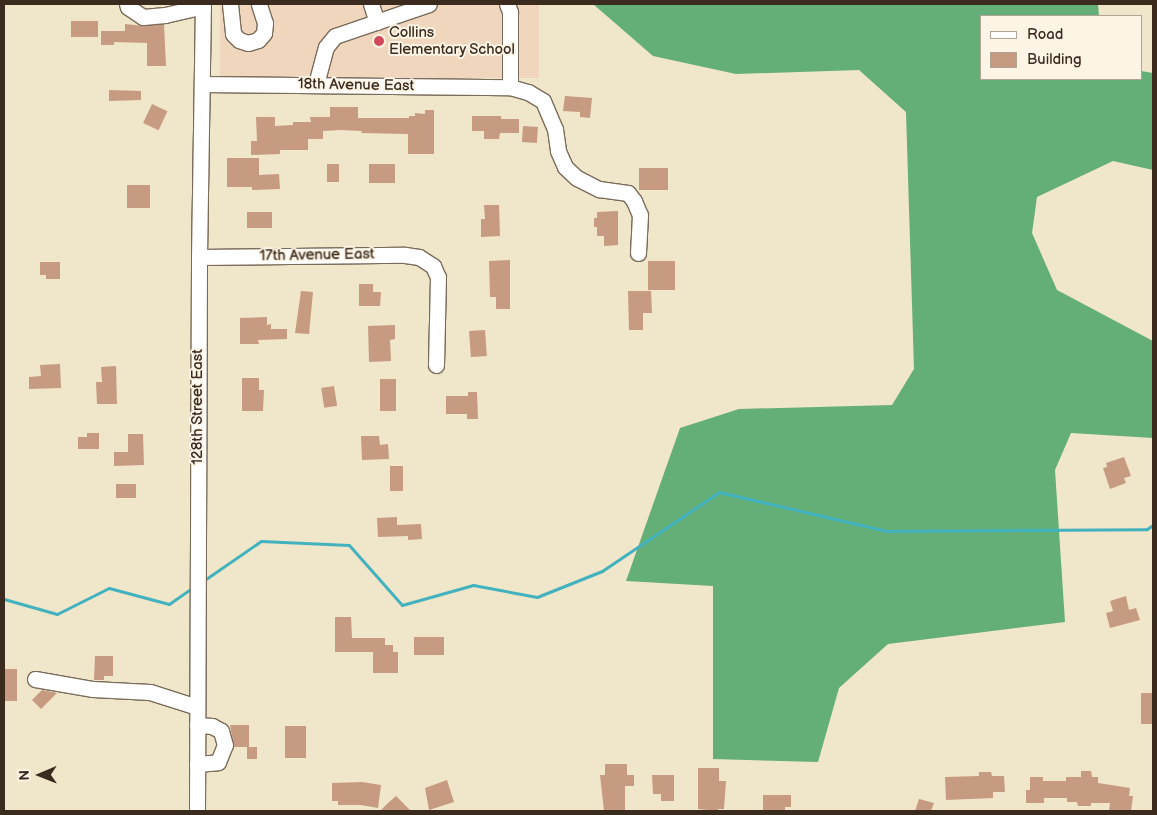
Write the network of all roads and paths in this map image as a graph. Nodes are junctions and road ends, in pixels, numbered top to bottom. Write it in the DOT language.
graph roads {
  1 [pos="127,4"];
  2 [pos="230,4"];
  3 [pos="259,4"];
  4 [pos="371,4"];
  5 [pos="429,4"];
  6 [pos="507,4"];
  7 [pos="203,5"];
  8 [pos="178,7"];
  9 [pos="377,22"];
  10 [pos="202,84"];
  11 [pos="316,84"];
  12 [pos="510,87"];
  13 [pos="638,252"];
  14 [pos="199,257"];
  15 [pos="436,365"];
  16 [pos="35,679"];
  17 [pos="197,707"];
  18 [pos="197,725"];
  19 [pos="197,764"];
  20 [pos="197,811"];
  1 -- 8 [label="street"];
  2 -- 3 [label="street"];
  4 -- 9 [label="street"];
  5 -- 9 [label="street"];
  6 -- 12 [label="street"];
  7 -- 8 [label="street"];
  7 -- 10 [label="street, 128th Street East"];
  9 -- 11 [label="street"];
  10 -- 11 [label="street, 18th Avenue East"];
  10 -- 14 [label="street, 128th Street East"];
  11 -- 12 [label="street, 18th Avenue East"];
  12 -- 13 [label="street, 18th Avenue East"];
  14 -- 15 [label="street, 17th Avenue East"];
  14 -- 17 [label="street, 128th Street East"];
  16 -- 17 [label="street"];
  17 -- 18 [label="street, 128th Street East"];
  18 -- 19 [label="street, 128th Street East"];
  18 -- 19 [label="street"];
  19 -- 20 [label="street, 128th Street East"];
}
